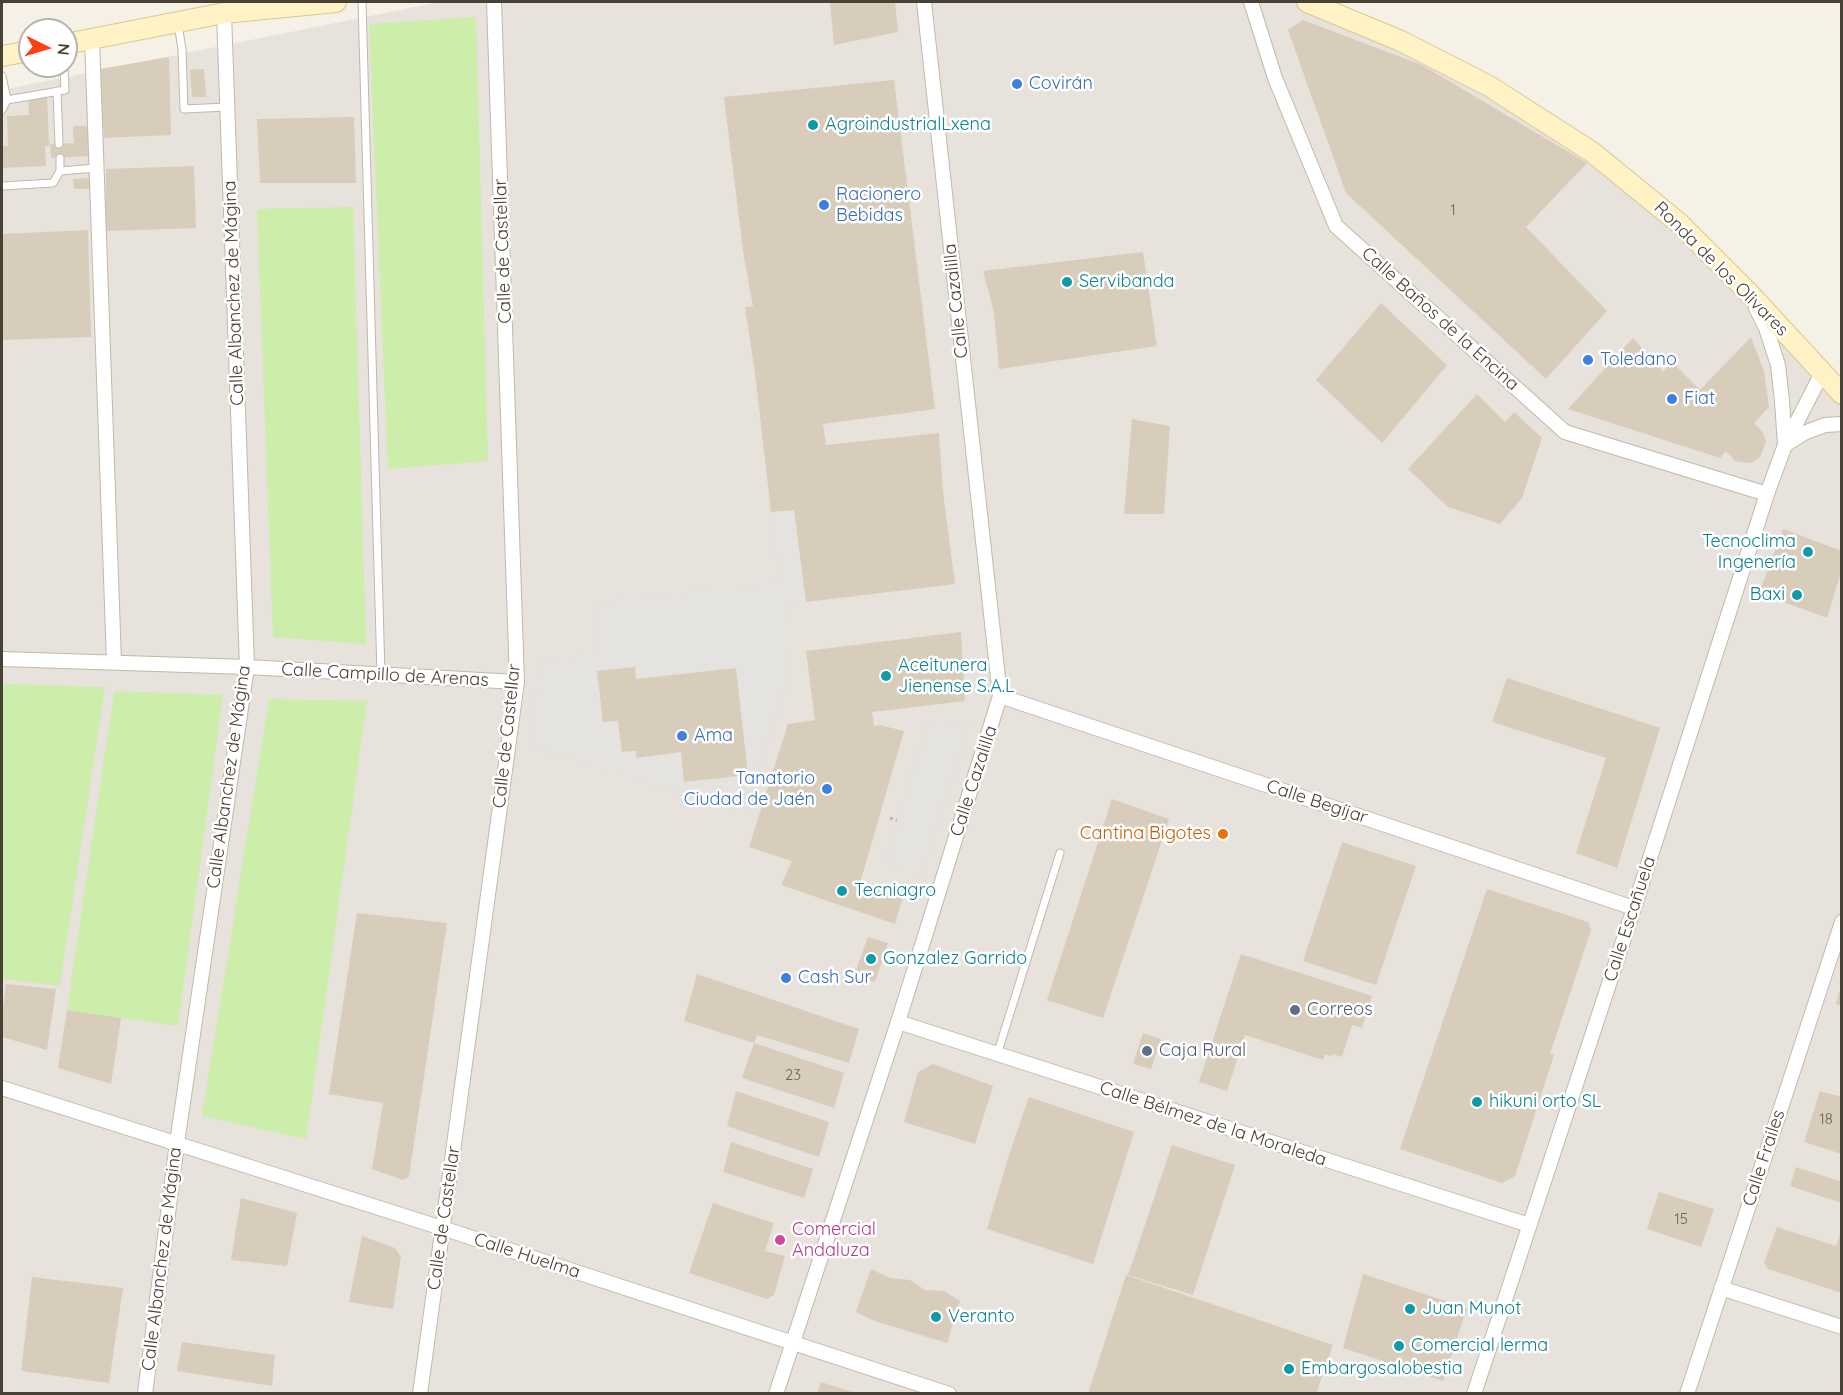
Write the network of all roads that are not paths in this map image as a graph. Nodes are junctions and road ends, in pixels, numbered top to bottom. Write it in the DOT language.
graph roads {
  1 [pos="336,2"];
  2 [pos="362,2"];
  3 [pos="494,2"];
  4 [pos="924,2"];
  5 [pos="1251,2"];
  6 [pos="1307,2"];
  7 [pos="224,13"];
  8 [pos="177,22"];
  9 [pos="92,39"];
  10 [pos="78,42"];
  11 [pos="18,53"];
  12 [pos="2,56"];
  13 [pos="2,76"];
  14 [pos="64,78"];
  15 [pos="57,91"];
  16 [pos="7,100"];
  17 [pos="227,107"];
  18 [pos="2,110"];
  19 [pos="59,144"];
  20 [pos="60,158"];
  21 [pos="97,168"];
  22 [pos="60,171"];
  23 [pos="2,186"];
  24 [pos="1749,293"];
  25 [pos="1822,373"];
  26 [pos="1842,394"];
  27 [pos="1842,424"];
  28 [pos="1785,445"];
  29 [pos="1767,494"];
  30 [pos="2,659"];
  31 [pos="114,663"];
  32 [pos="247,667"];
  33 [pos="381,674"];
  34 [pos="517,682"];
  35 [pos="1000,696"];
  36 [pos="1060,853"];
  37 [pos="1634,908"];
  38 [pos="1840,931"];
  39 [pos="898,1022"];
  40 [pos="997,1055"];
  41 [pos="2,1088"];
  42 [pos="177,1143"];
  43 [pos="1529,1225"];
  44 [pos="442,1228"];
  45 [pos="1721,1288"];
  46 [pos="1842,1327"];
  47 [pos="793,1343"];
  48 [pos="145,1394"];
  49 [pos="420,1394"];
  50 [pos="776,1394"];
  51 [pos="949,1394"];
  52 [pos="1474,1394"];
  53 [pos="1688,1394"];
  1 -- 7 [label="main road"];
  2 -- 33 [label="lane"];
  3 -- 34 [label="street, Calle de Castellar"];
  4 -- 35 [label="street, Calle Cazalilla"];
  5 -- 29 [label="street, Calle Baños de la Encina"];
  6 -- 24 [label="main road, Ronda de los Olivares"];
  7 -- 8 [label="main road"];
  7 -- 17 [label="street, Calle Albanchez de Mágina"];
  8 -- 9 [label="main road"];
  8 -- 17 [label="lane"];
  9 -- 10 [label="main road"];
  9 -- 21 [label="street"];
  11 -- 12 [label="main road"];
  13 -- 16 [label="lane"];
  14 -- 15 [label="lane"];
  15 -- 16 [label="lane"];
  15 -- 19 [label="lane"];
  16 -- 18 [label="lane"];
  17 -- 32 [label="street, Calle Albanchez de Mágina"];
  20 -- 22 [label="lane"];
  21 -- 22 [label="lane"];
  21 -- 31 [label="street"];
  22 -- 23 [label="lane"];
  24 -- 25 [label="main road, Ronda de los Olivares"];
  24 -- 28 [label="street, Calle Escañuela"];
  25 -- 26 [label="main road, Ronda de los Olivares"];
  25 -- 28 [label="street, Calle Escañuela"];
  27 -- 28 [label="street"];
  28 -- 29 [label="street, Calle Escañuela"];
  29 -- 37 [label="street, Calle Escañuela"];
  30 -- 31 [label="street, Calle Campillo de Arenas"];
  31 -- 32 [label="street, Calle Campillo de Arenas"];
  32 -- 33 [label="street, Calle Campillo de Arenas"];
  32 -- 42 [label="street, Calle Albanchez de Mágina"];
  33 -- 34 [label="street, Calle Campillo de Arenas"];
  34 -- 44 [label="street, Calle de Castellar"];
  35 -- 37 [label="street, Calle Begíjar"];
  35 -- 39 [label="street, Calle Cazalilla"];
  36 -- 40 [label="lane"];
  37 -- 43 [label="street, Calle Escañuela"];
  38 -- 45 [label="street, Calle Frailes"];
  39 -- 40 [label="street, Calle Bélmez de la Moraleda"];
  39 -- 47 [label="street, Calle Cazalilla"];
  40 -- 43 [label="street, Calle Bélmez de la Moraleda"];
  41 -- 42 [label="street, Calle Huelma"];
  42 -- 44 [label="street, Calle Huelma"];
  42 -- 48 [label="street, Calle Albanchez de Mágina"];
  43 -- 52 [label="street, Calle Escañuela"];
  44 -- 47 [label="street, Calle Huelma"];
  44 -- 49 [label="street, Calle de Castellar"];
  45 -- 46 [label="street"];
  45 -- 53 [label="street, Calle Frailes"];
  47 -- 50 [label="street, Calle Cazalilla"];
  47 -- 51 [label="street, Calle Huelma"];
}
